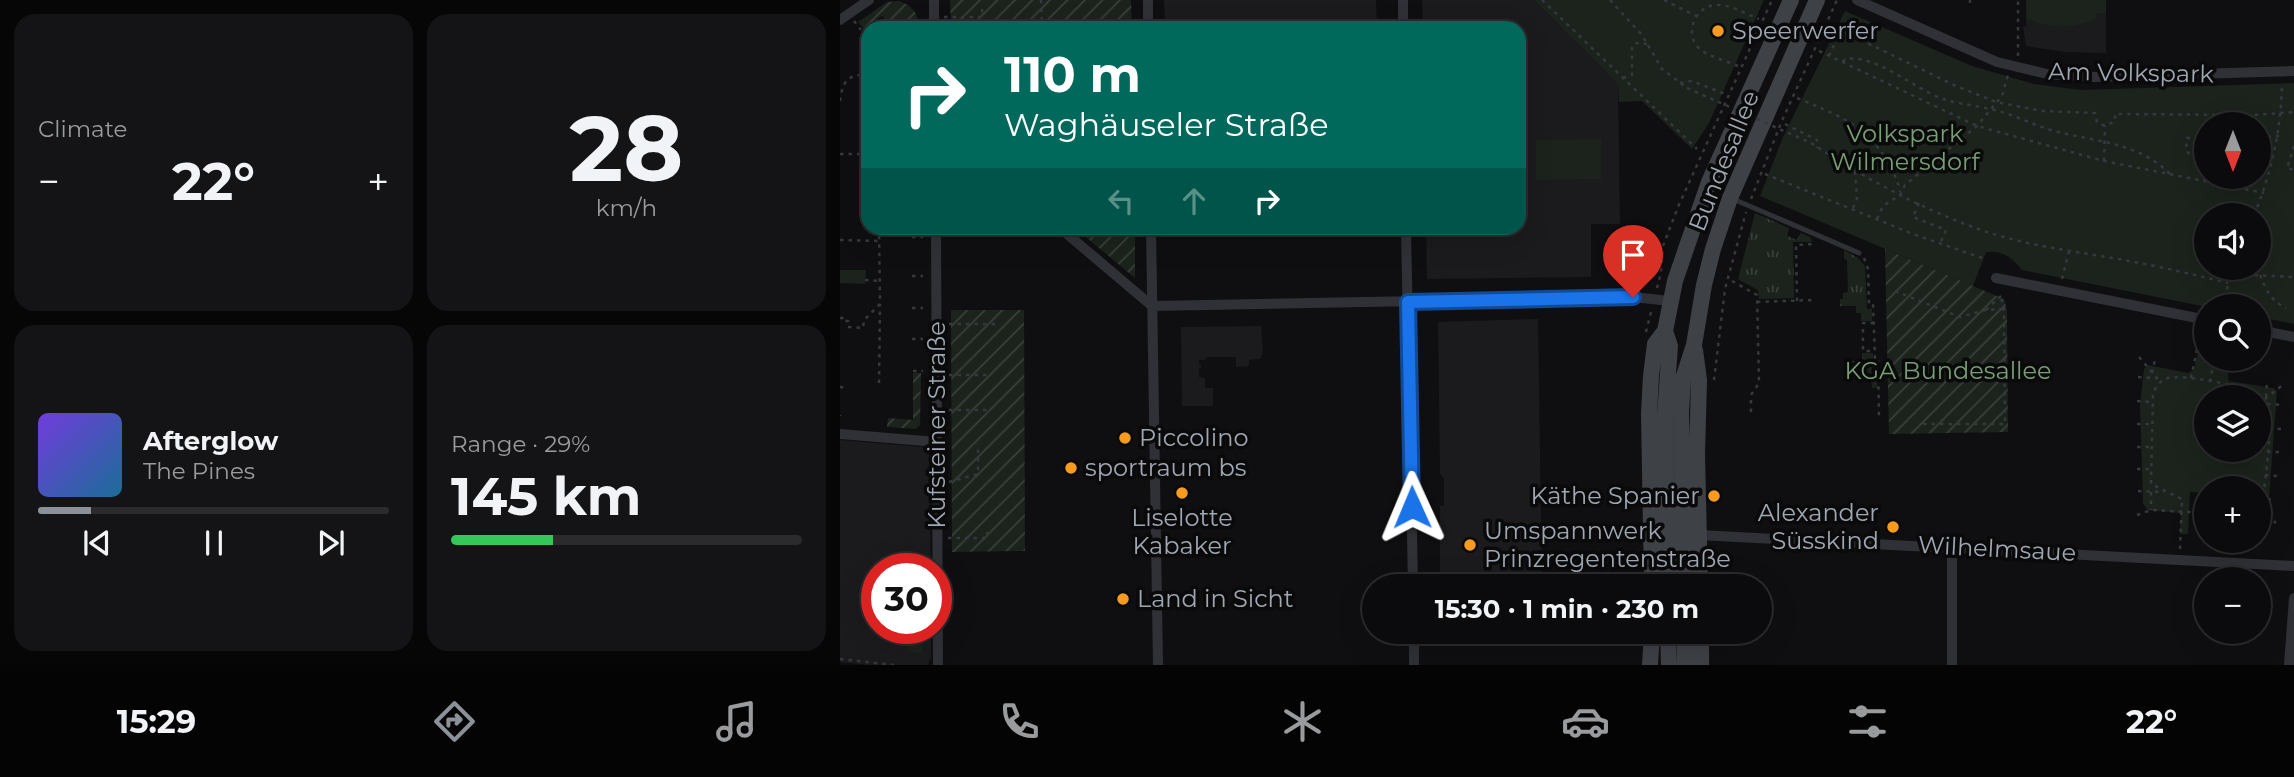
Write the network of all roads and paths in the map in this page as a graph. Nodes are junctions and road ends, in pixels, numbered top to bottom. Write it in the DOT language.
graph roads {
  1 [pos="869,0"];
  2 [pos="934,0"];
  3 [pos="1041,0"];
  4 [pos="1148,0"];
  5 [pos="1403,0"];
  6 [pos="1542,0"];
  7 [pos="1610,0"];
  8 [pos="1664,0"];
  9 [pos="1728,0"];
  10 [pos="1772,0"];
  11 [pos="1791,0"];
  12 [pos="1817,0"];
  13 [pos="1837,0"];
  14 [pos="1857,0"];
  15 [pos="2018,0"];
  16 [pos="1726,6"];
  17 [pos="982,9"];
  18 [pos="1696,16"];
  19 [pos="944,17"];
  20 [pos="1759,19"];
  21 [pos="840,20"];
  22 [pos="854,20"];
  23 [pos="934,21"];
  24 [pos="1042,21"];
  25 [pos="1148,21"];
  26 [pos="1403,21"];
  27 [pos="1830,25"];
  28 [pos="861,30"];
  29 [pos="1841,30"];
  30 [pos="1648,44"];
  31 [pos="1819,51"];
  32 [pos="1829,56"];
  33 [pos="2018,57"];
  34 [pos="1843,63"];
  35 [pos="1738,66"];
  36 [pos="2009,71"];
  37 [pos="2294,71"];
  38 [pos="861,75"];
  39 [pos="2282,76"];
  40 [pos="1623,78"];
  41 [pos="1680,83"];
  42 [pos="1725,94"];
  43 [pos="1797,98"];
  44 [pos="840,101"];
  45 [pos="1996,102"];
  46 [pos="1992,109"];
  47 [pos="2293,112"];
  48 [pos="2281,114"];
  49 [pos="2294,117"];
  50 [pos="1785,124"];
  51 [pos="1977,126"];
  52 [pos="2105,126"];
  53 [pos="2272,136"];
  54 [pos="2279,136"];
  55 [pos="2194,138"];
  56 [pos="2104,141"];
  57 [pos="2294,146"];
  58 [pos="1817,148"];
  59 [pos="1697,149"];
  60 [pos="840,154"];
  61 [pos="861,154"];
  62 [pos="2194,158"];
  63 [pos="2104,161"];
  64 [pos="2294,170"];
  65 [pos="1856,171"];
  66 [pos="1765,174"];
  67 [pos="2170,174"];
  68 [pos="2194,179"];
  69 [pos="2244,189"];
  70 [pos="2264,193"];
  71 [pos="1900,195"];
  72 [pos="1730,198"];
  73 [pos="1919,203"];
  74 [pos="2259,203"];
  75 [pos="1748,206"];
  76 [pos="1853,208"];
  77 [pos="1877,219"];
  78 [pos="879,235"];
  79 [pos="936,235"];
  80 [pos="1068,235"];
  81 [pos="1151,235"];
  82 [pos="1406,235"];
  83 [pos="1818,236"];
  84 [pos="912,237"];
  85 [pos="923,237"];
  86 [pos="840,240"];
  87 [pos="879,241"];
  88 [pos="1940,244"];
  89 [pos="2069,251"];
  90 [pos="1860,253"];
  91 [pos="1984,260"];
  92 [pos="2271,275"];
  93 [pos="912,276"];
  94 [pos="923,276"];
  95 [pos="2294,276"];
  96 [pos="1996,278"];
  97 [pos="2228,280"];
  98 [pos="2262,280"];
  99 [pos="865,281"];
  100 [pos="880,281"];
  101 [pos="1732,281"];
  102 [pos="2062,282"];
  103 [pos="2228,283"];
  104 [pos="1658,285"];
  105 [pos="1895,291"];
  106 [pos="2004,293"];
  107 [pos="2226,294"];
  108 [pos="2001,298"];
  109 [pos="1812,300"];
  110 [pos="1671,301"];
  111 [pos="1797,301"];
  112 [pos="1408,302"];
  113 [pos="1757,302"];
  114 [pos="880,304"];
  115 [pos="1152,306"];
  116 [pos="912,308"];
  117 [pos="923,308"];
  118 [pos="2286,308"];
  119 [pos="2004,309"];
  120 [pos="1986,310"];
  121 [pos="840,318"];
  122 [pos="1874,323"];
  123 [pos="2194,323"];
  124 [pos="949,324"];
  125 [pos="995,324"];
  126 [pos="1665,331"];
  127 [pos="2271,332"];
  128 [pos="2294,337"];
  129 [pos="912,340"];
  130 [pos="923,340"];
  131 [pos="1694,345"];
  132 [pos="1874,351"];
  133 [pos="2139,357"];
  134 [pos="2155,360"];
  135 [pos="2194,366"];
  136 [pos="913,371"];
  137 [pos="923,371"];
  138 [pos="2212,371"];
  139 [pos="2152,373"];
  140 [pos="949,374"];
  141 [pos="987,374"];
  142 [pos="2138,377"];
  143 [pos="2157,378"];
  144 [pos="2191,378"];
  145 [pos="2267,381"];
  146 [pos="2210,382"];
  147 [pos="879,383"];
  148 [pos="2161,383"];
  149 [pos="2284,384"];
  150 [pos="2225,385"];
  151 [pos="2267,385"];
  152 [pos="1713,389"];
  153 [pos="2271,394"];
  154 [pos="2137,401"];
  155 [pos="2152,402"];
  156 [pos="2271,404"];
  157 [pos="2283,405"];
  158 [pos="949,411"];
  159 [pos="988,411"];
  160 [pos="1751,414"];
  161 [pos="1879,420"];
  162 [pos="1923,424"];
  163 [pos="2137,424"];
  164 [pos="2152,424"];
  165 [pos="2271,428"];
  166 [pos="2281,429"];
  167 [pos="840,435"];
  168 [pos="937,442"];
  169 [pos="978,444"];
  170 [pos="2137,447"];
  171 [pos="2152,447"];
  172 [pos="2271,452"];
  173 [pos="2280,453"];
  174 [pos="2266,462"];
  175 [pos="2137,469"];
  176 [pos="2151,469"];
  177 [pos="2265,475"];
  178 [pos="2277,475"];
  179 [pos="949,482"];
  180 [pos="2138,491"];
  181 [pos="2151,492"];
  182 [pos="2168,492"];
  183 [pos="2271,499"];
  184 [pos="2276,500"];
  185 [pos="2151,510"];
  186 [pos="2182,512"];
  187 [pos="2194,512"];
  188 [pos="2137,515"];
  189 [pos="2271,519"];
  190 [pos="2276,523"];
  191 [pos="987,532"];
  192 [pos="1699,534"];
  193 [pos="948,538"];
  194 [pos="1952,547"];
  195 [pos="2180,559"];
  196 [pos="2294,566"];
  197 [pos="1413,574"];
  198 [pos="1652,574"];
  199 [pos="1668,574"];
  200 [pos="1684,574"];
  201 [pos="1700,574"];
  202 [pos="2294,598"];
  203 [pos="2293,623"];
  204 [pos="1414,644"];
  205 [pos="1651,644"];
  206 [pos="1668,644"];
  207 [pos="1685,644"];
  208 [pos="1701,644"];
  209 [pos="840,659"];
  210 [pos="894,665"];
  211 [pos="938,665"];
  212 [pos="1158,665"];
  213 [pos="1414,665"];
  214 [pos="1650,665"];
  215 [pos="1669,665"];
  216 [pos="1685,665"];
  217 [pos="1702,665"];
  218 [pos="1952,665"];
  219 [pos="2289,665"];
  1 -- 21 [label="street"];
  2 -- 23 [label="street"];
  3 -- 24 [label="path"];
  4 -- 25 [label="street"];
  5 -- 26 [label="street"];
  6 -- 40 [label="path"];
  7 -- 30 [label="path"];
  8 -- 18 [label="path"];
  9 -- 16 [label="path"];
  10 -- 104 [label="path"];
  11 -- 110 [label="main road, Bundesallee"];
  12 -- 72 [label="main road, Bundesallee"];
  13 -- 75 [label="path"];
  14 -- 37 [label="street, Am Volkspark"];
  15 -- 33 [label="path"];
  16 -- 18 [label="path"];
  16 -- 20 [label="path"];
  17 -- 19 [label="path"];
  18 -- 35 [label="path"];
  22 -- 28 [label="path"];
  27 -- 29 [label="path"];
  29 -- 32 [label="path"];
  29 -- 45 [label="path"];
  30 -- 40 [label="path"];
  30 -- 41 [label="path"];
  31 -- 32 [label="path"];
  32 -- 34 [label="path"];
  34 -- 46 [label="path"];
  34 -- 51 [label="path"];
  36 -- 45 [label="path"];
  38 -- 44 [label="path"];
  39 -- 48 [label="path"];
  40 -- 59 [label="path"];
  41 -- 42 [label="path"];
  41 -- 58 [label="path, bridge"];
  43 -- 71 [label="path"];
  45 -- 46 [label="path"];
  45 -- 52 [label="path"];
  46 -- 51 [label="path"];
  46 -- 56 [label="path"];
  47 -- 48 [label="path"];
  47 -- 49 [label="path"];
  48 -- 52 [label="path"];
  48 -- 54 [label="path"];
  50 -- 58 [label="path"];
  51 -- 63 [label="path"];
  51 -- 71 [label="path"];
  52 -- 56 [label="path"];
  53 -- 54 [label="path"];
  54 -- 70 [label="path"];
  55 -- 62 [label="path"];
  56 -- 63 [label="path"];
  56 -- 67 [label="path"];
  57 -- 64 [label="path"];
  58 -- 65 [label="path"];
  60 -- 61 [label="path"];
  63 -- 67 [label="path"];
  65 -- 71 [label="path"];
  65 -- 76 [label="path"];
  66 -- 76 [label="path"];
  67 -- 68 [label="path"];
  69 -- 70 [label="path"];
  70 -- 74 [label="path"];
  71 -- 73 [label="path"];
  71 -- 77 [label="path"];
  72 -- 75 [label="lane"];
  72 -- 131 [label="main road, Bundesallee"];
  73 -- 88 [label="path"];
  73 -- 89 [label="path"];
  75 -- 83 [label="lane"];
  75 -- 152 [label="path"];
  76 -- 77 [label="path"];
  77 -- 88 [label="path"];
  78 -- 87 [label="path"];
  79 -- 168 [label="street, Kufsteiner Straße"];
  80 -- 115 [label="street"];
  81 -- 115 [label="street"];
  82 -- 112 [label="street"];
  83 -- 90 [label="lane"];
  83 -- 111 [label="path"];
  84 -- 85 [label="path"];
  86 -- 87 [label="path"];
  87 -- 100 [label="path"];
  88 -- 91 [label="path"];
  89 -- 102 [label="path"];
  89 -- 103 [label="path"];
  90 -- 122 [label="path"];
  92 -- 95 [label="path"];
  93 -- 94 [label="path"];
  96 -- 123 [label="street"];
  97 -- 103 [label="path"];
  98 -- 118 [label="path"];
  99 -- 100 [label="path"];
  100 -- 114 [label="path"];
  101 -- 113 [label="path"];
  103 -- 107 [label="path"];
  105 -- 120 [label="path"];
  106 -- 108 [label="path"];
  108 -- 119 [label="path"];
  108 -- 120 [label="path"];
  109 -- 111 [label="path"];
  110 -- 112 [label="street"];
  110 -- 126 [label="main road, Bundesallee"];
  111 -- 113 [label="path"];
  112 -- 115 [label="street"];
  112 -- 197 [label="street"];
  113 -- 160 [label="path"];
  114 -- 121 [label="path"];
  114 -- 147 [label="path"];
  115 -- 212 [label="street"];
  116 -- 117 [label="path"];
  119 -- 120 [label="path"];
  119 -- 162 [label="path"];
  122 -- 132 [label="path"];
  122 -- 132 [label="path"];
  124 -- 125 [label="path"];
  126 -- 198 [label="main road, Bundesallee"];
  126 -- 199 [label="main road, Bundesallee"];
  127 -- 128 [label="street"];
  129 -- 130 [label="path"];
  131 -- 192 [label="main road, Bundesallee"];
  131 -- 200 [label="main road, Bundesallee"];
  132 -- 161 [label="path"];
  133 -- 139 [label="path"];
  134 -- 139 [label="path"];
  135 -- 144 [label="path"];
  136 -- 137 [label="path"];
  138 -- 146 [label="path"];
  139 -- 143 [label="path"];
  140 -- 141 [label="path"];
  142 -- 143 [label="path"];
  143 -- 148 [label="path"];
  144 -- 146 [label="path"];
  144 -- 148 [label="path"];
  145 -- 151 [label="path"];
  146 -- 150 [label="path"];
  148 -- 155 [label="path"];
  149 -- 153 [label="path"];
  154 -- 155 [label="path"];
  155 -- 164 [label="path"];
  156 -- 157 [label="path"];
  158 -- 159 [label="path"];
  163 -- 164 [label="path"];
  164 -- 171 [label="path"];
  165 -- 166 [label="path"];
  167 -- 168 [label="street"];
  168 -- 211 [label="street, Kufsteiner Straße"];
  169 -- 179 [label="path"];
  170 -- 171 [label="path"];
  171 -- 176 [label="path"];
  172 -- 173 [label="path"];
  174 -- 177 [label="path"];
  175 -- 176 [label="path"];
  176 -- 182 [label="path"];
  177 -- 178 [label="path"];
  180 -- 181 [label="path"];
  181 -- 182 [label="path"];
  181 -- 185 [label="path"];
  182 -- 186 [label="path"];
  183 -- 184 [label="path"];
  185 -- 186 [label="path"];
  185 -- 188 [label="path"];
  186 -- 187 [label="path"];
  186 -- 195 [label="path"];
  189 -- 190 [label="path"];
  191 -- 193 [label="path"];
  192 -- 194 [label="street, Wilhelmsaue"];
  192 -- 201 [label="main road, Bundesallee"];
  194 -- 195 [label="street, Wilhelmsaue"];
  194 -- 218 [label="street"];
  195 -- 196 [label="street, Wilhelmsaue"];
  202 -- 203 [label="street"];
  203 -- 219 [label="street"];
  204 -- 213 [label="street"];
  205 -- 214 [label="main road"];
  206 -- 215 [label="main road"];
  207 -- 216 [label="main road"];
  208 -- 217 [label="main road"];
  209 -- 210 [label="path"];
}
